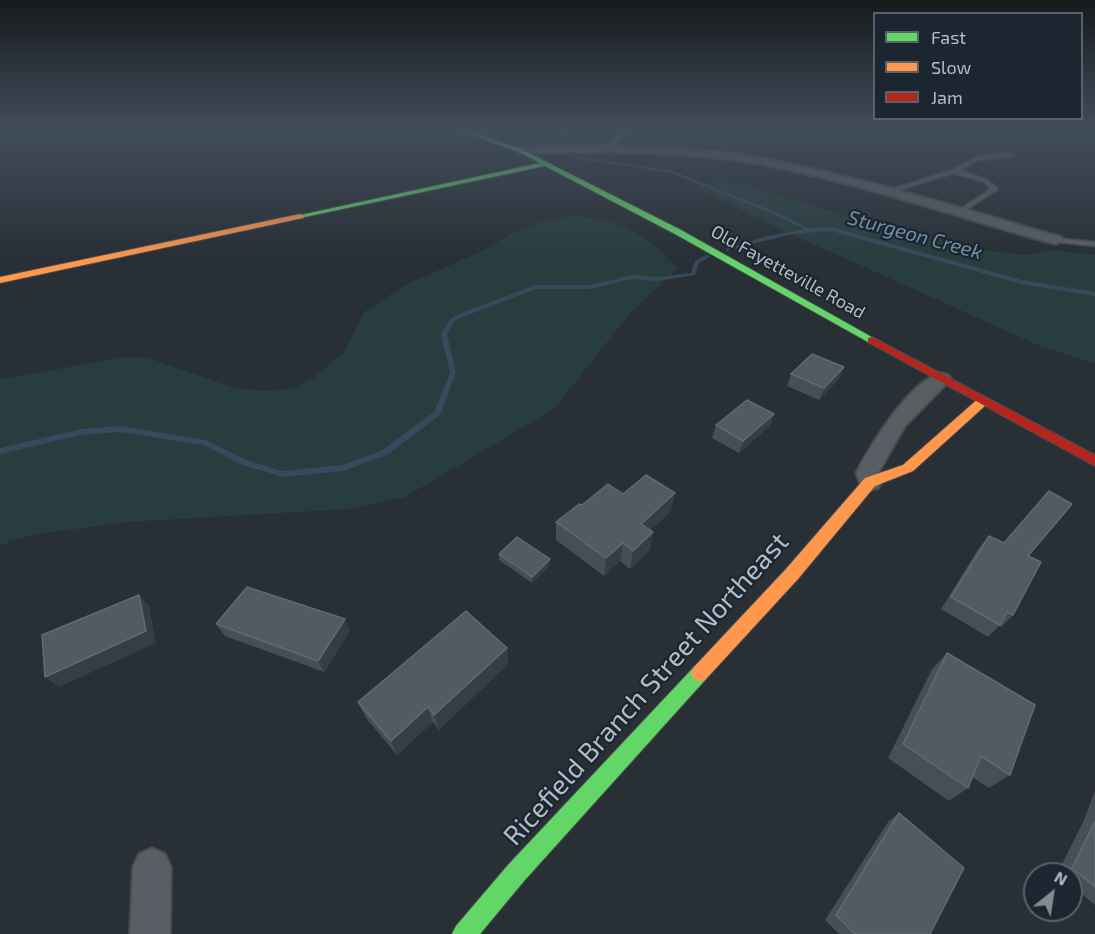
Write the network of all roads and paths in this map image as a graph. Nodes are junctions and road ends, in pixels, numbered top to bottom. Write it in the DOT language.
graph roads {
  1 [pos="506,173"];
  2 [pos="563,173"];
  3 [pos="814,173"];
  4 [pos="951,173"];
  5 [pos="961,173"];
  6 [pos="886,192"];
  7 [pos="959,212"];
  8 [pos="1056,240"];
  9 [pos="1095,244"];
  10 [pos="0,280"];
  11 [pos="941,379"];
  12 [pos="983,401"];
  13 [pos="1095,461"];
  14 [pos="870,483"];
  15 [pos="152,867"];
  16 [pos="150,934"];
  17 [pos="464,934"];
  1 -- 10 [label="street"];
  2 -- 11 [label="street, Old Fayetteville Road"];
  3 -- 6 [label="street"];
  4 -- 6 [label="lane"];
  5 -- 7 [label="lane"];
  6 -- 7 [label="street"];
  7 -- 8 [label="street"];
  8 -- 9 [label="lane"];
  11 -- 12 [label="street, Old Fayetteville Road"];
  11 -- 14 [label="street, Ricefield Branch Street Northeast"];
  12 -- 13 [label="street, Old Fayetteville Road"];
  12 -- 14 [label="street, Ricefield Branch Street Northeast"];
  14 -- 17 [label="street, Ricefield Branch Street Northeast"];
  15 -- 16 [label="street"];
}
